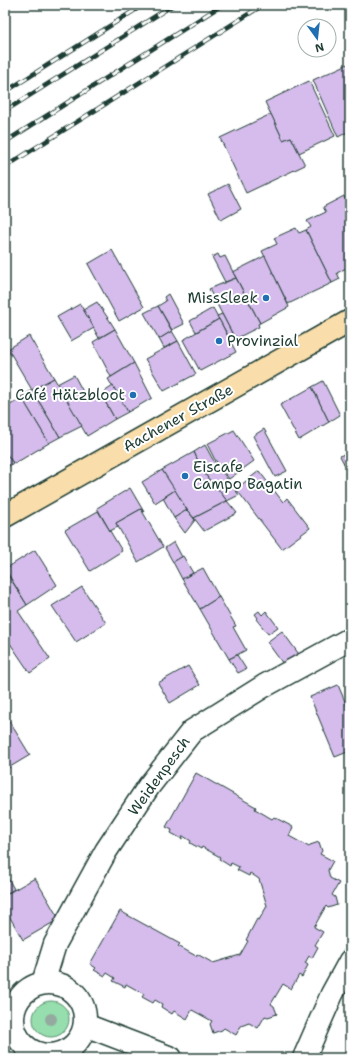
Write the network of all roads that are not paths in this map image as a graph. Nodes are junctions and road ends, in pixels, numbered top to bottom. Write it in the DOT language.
graph roads {
  1 [pos="350,321"];
  2 [pos="5,516"];
  3 [pos="350,639"];
  4 [pos="350,961"];
  5 [pos="43,983"];
  6 [pos="10,1004"];
  7 [pos="85,1025"];
  8 [pos="43,1056"];
  9 [pos="171,1058"];
  10 [pos="304,1058"];
  1 -- 2 [label="main road, Aachener Straße"];
  3 -- 5 [label="street, Weidenpesch"];
  4 -- 10 [label="street"];
  5 -- 6 [label="street"];
  5 -- 7 [label="street"];
  6 -- 8 [label="street"];
  7 -- 8 [label="street"];
  7 -- 9 [label="street"];
}
